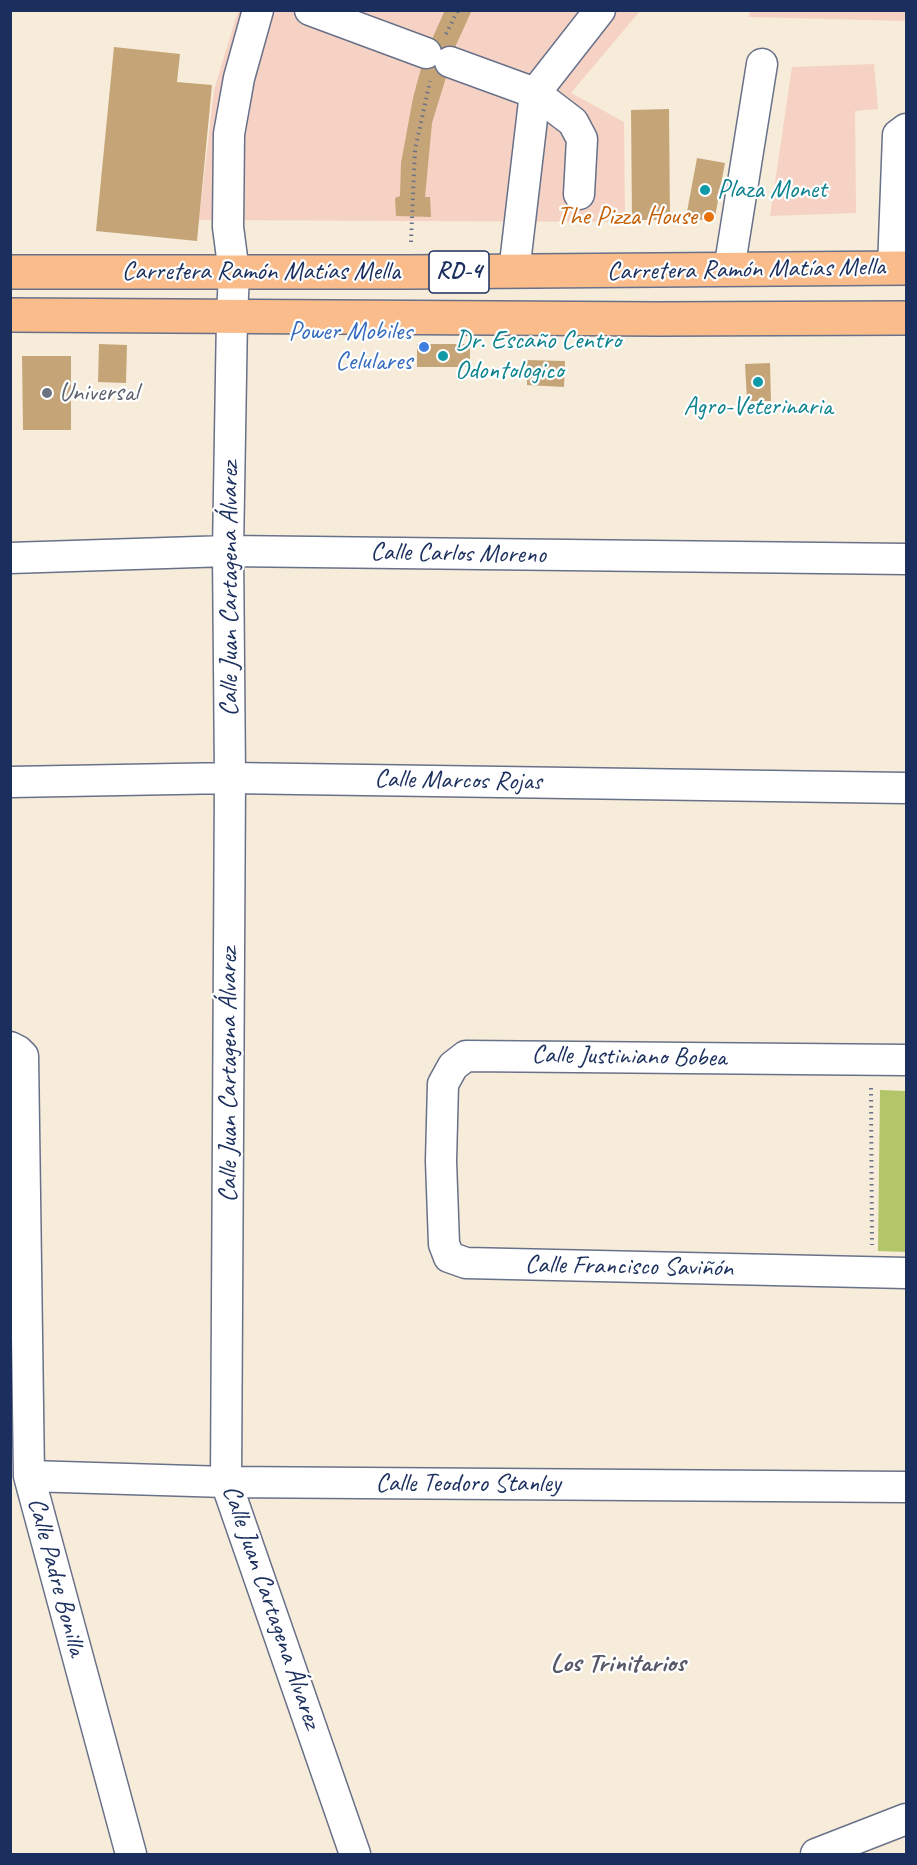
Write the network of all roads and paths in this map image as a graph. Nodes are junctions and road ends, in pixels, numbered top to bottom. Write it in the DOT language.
graph roads {
  1 [pos="258,10"];
  2 [pos="309,10"];
  3 [pos="458,10"];
  4 [pos="600,10"];
  5 [pos="438,58"];
  6 [pos="762,64"];
  7 [pos="535,93"];
  8 [pos="906,129"];
  9 [pos="579,194"];
  10 [pos="899,268"];
  11 [pos="729,270"];
  12 [pos="10,272"];
  13 [pos="409,272"];
  14 [pos="514,272"];
  15 [pos="234,273"];
  16 [pos="10,315"];
  17 [pos="232,317"];
  18 [pos="906,318"];
  19 [pos="228,551"];
  20 [pos="10,558"];
  21 [pos="906,559"];
  22 [pos="230,778"];
  23 [pos="10,782"];
  24 [pos="906,788"];
  25 [pos="10,1047"];
  26 [pos="871,1060"];
  27 [pos="906,1060"];
  28 [pos="441,1161"];
  29 [pos="872,1272"];
  30 [pos="906,1273"];
  31 [pos="29,1476"];
  32 [pos="226,1482"];
  33 [pos="906,1487"];
  34 [pos="906,1819"];
  35 [pos="131,1854"];
  36 [pos="355,1854"];
  37 [pos="816,1854"];
  1 -- 15 [label="street, Calle Juan Cartagena Álvarez"];
  2 -- 5 [label="street"];
  3 -- 5 [label="path"];
  4 -- 7 [label="street"];
  5 -- 7 [label="street"];
  5 -- 13 [label="path"];
  6 -- 11 [label="street"];
  7 -- 9 [label="street"];
  7 -- 14 [label="street"];
  8 -- 10 [label="street"];
  10 -- 11 [label="main road, Carretera Ramón Matías Mella / RD-4"];
  11 -- 14 [label="main road, Carretera Ramón Matías Mella / RD-4"];
  12 -- 15 [label="main road, Carretera Ramón Matías Mella / RD-4"];
  13 -- 14 [label="main road, Carretera Ramón Matías Mella / RD-4"];
  13 -- 15 [label="main road, Carretera Ramón Matías Mella / RD-4"];
  15 -- 17 [label="street, Calle Juan Cartagena Álvarez"];
  16 -- 17 [label="main road, Carretera Ramón Matías Mella / RD-4"];
  17 -- 18 [label="main road, Carretera Ramón Matías Mella / RD-4"];
  17 -- 19 [label="street, Calle Juan Cartagena Álvarez"];
  19 -- 20 [label="street, Calle Carlos Moreno"];
  19 -- 21 [label="street, Calle Carlos Moreno"];
  19 -- 22 [label="street, Calle Juan Cartagena Álvarez"];
  22 -- 23 [label="street, Calle Marcos Rojas"];
  22 -- 24 [label="street, Calle Marcos Rojas"];
  22 -- 32 [label="street, Calle Juan Cartagena Álvarez"];
  25 -- 31 [label="street, Calle Padre Bonilla"];
  26 -- 27 [label="street, Calle Justiniano Bobea"];
  26 -- 28 [label="street, Calle Justiniano Bobea"];
  26 -- 29 [label="path"];
  28 -- 29 [label="street, Calle Francisco Saviñón"];
  29 -- 30 [label="street, Calle Francisco Saviñón"];
  31 -- 32 [label="street, Calle Teodoro Stanley"];
  31 -- 35 [label="street, Calle Padre Bonilla"];
  32 -- 33 [label="street, Calle Teodoro Stanley"];
  32 -- 36 [label="street, Calle Juan Cartagena Álvarez"];
  34 -- 37 [label="street"];
}
